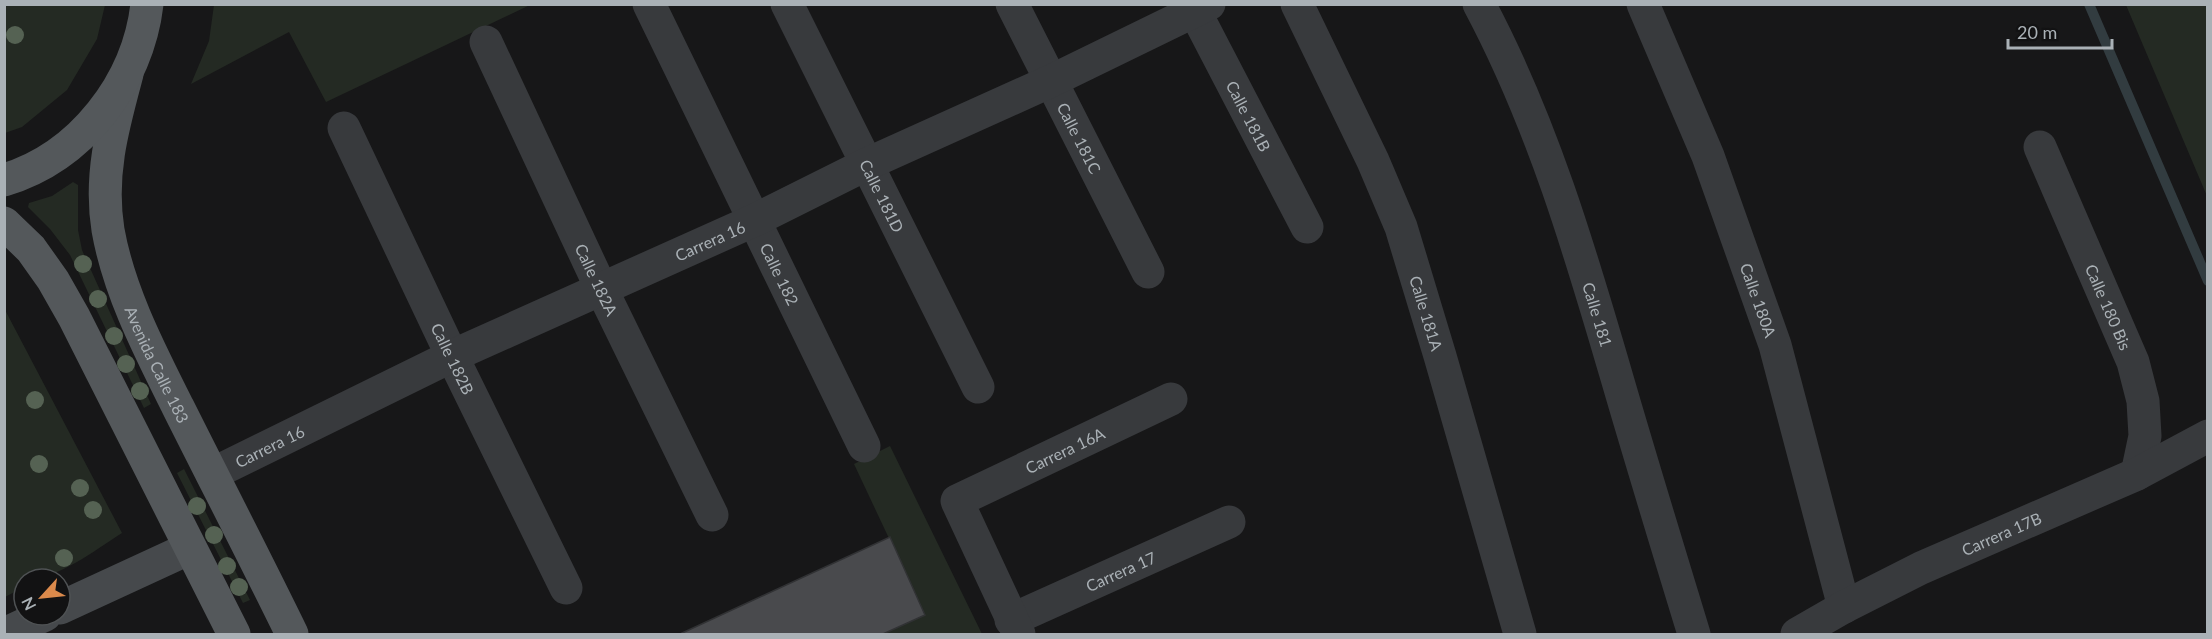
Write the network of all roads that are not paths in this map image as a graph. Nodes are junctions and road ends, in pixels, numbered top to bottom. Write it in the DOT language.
graph roads {
  1 [pos="147,4"];
  2 [pos="649,4"];
  3 [pos="787,4"];
  4 [pos="1012,4"];
  5 [pos="1297,4"];
  6 [pos="1479,4"];
  7 [pos="1643,4"];
  8 [pos="1198,7"];
  9 [pos="486,42"];
  10 [pos="127,74"];
  11 [pos="1051,81"];
  12 [pos="344,128"];
  13 [pos="2040,147"];
  14 [pos="867,164"];
  15 [pos="4,180"];
  16 [pos="755,220"];
  17 [pos="4,223"];
  18 [pos="1307,227"];
  19 [pos="1148,272"];
  20 [pos="601,288"];
  21 [pos="452,356"];
  22 [pos="978,387"];
  23 [pos="1171,399"];
  24 [pos="2208,436"];
  25 [pos="864,446"];
  26 [pos="212,474"];
  27 [pos="2137,474"];
  28 [pos="712,515"];
  29 [pos="1229,522"];
  30 [pos="190,548"];
  31 [pos="566,588"];
  32 [pos="72,602"];
  33 [pos="1844,607"];
  34 [pos="19,627"];
  35 [pos="1015,627"];
  36 [pos="4,634"];
  37 [pos="234,634"];
  38 [pos="292,634"];
  39 [pos="1520,634"];
  40 [pos="1694,634"];
  41 [pos="1797,634"];
  1 -- 10 [label="main road"];
  2 -- 16 [label="street, Calle 182"];
  3 -- 14 [label="street, Calle 181D"];
  4 -- 11 [label="street, Calle 181C"];
  5 -- 39 [label="street, Calle 181A"];
  6 -- 40 [label="street, Calle 181"];
  7 -- 33 [label="street, Calle 180A"];
  8 -- 11 [label="street, Carrera 16"];
  8 -- 18 [label="street, Calle 181B"];
  9 -- 20 [label="street, Calle 182A"];
  10 -- 15 [label="main road"];
  10 -- 26 [label="main road, Avenida Calle 183"];
  11 -- 14 [label="street, Carrera 16"];
  11 -- 19 [label="street, Calle 181C"];
  12 -- 21 [label="street, Calle 182B"];
  13 -- 27 [label="street, Calle 180 Bis"];
  14 -- 16 [label="street, Carrera 16"];
  14 -- 22 [label="street, Calle 181D"];
  16 -- 20 [label="street, Carrera 16"];
  16 -- 25 [label="street, Calle 182"];
  17 -- 30 [label="main road"];
  20 -- 21 [label="street, Carrera 16"];
  20 -- 28 [label="street, Calle 182A"];
  21 -- 26 [label="street, Carrera 16"];
  21 -- 31 [label="street, Calle 182B"];
  23 -- 35 [label="street, Carrera 16A"];
  24 -- 27 [label="street, Carrera 17B"];
  26 -- 38 [label="main road, Avenida Calle 183"];
  27 -- 33 [label="street, Carrera 17B"];
  29 -- 35 [label="street, Carrera 17"];
  30 -- 32 [label="street"];
  30 -- 37 [label="main road"];
  33 -- 41 [label="street, Carrera 17B"];
  34 -- 36 [label="street"];
}
